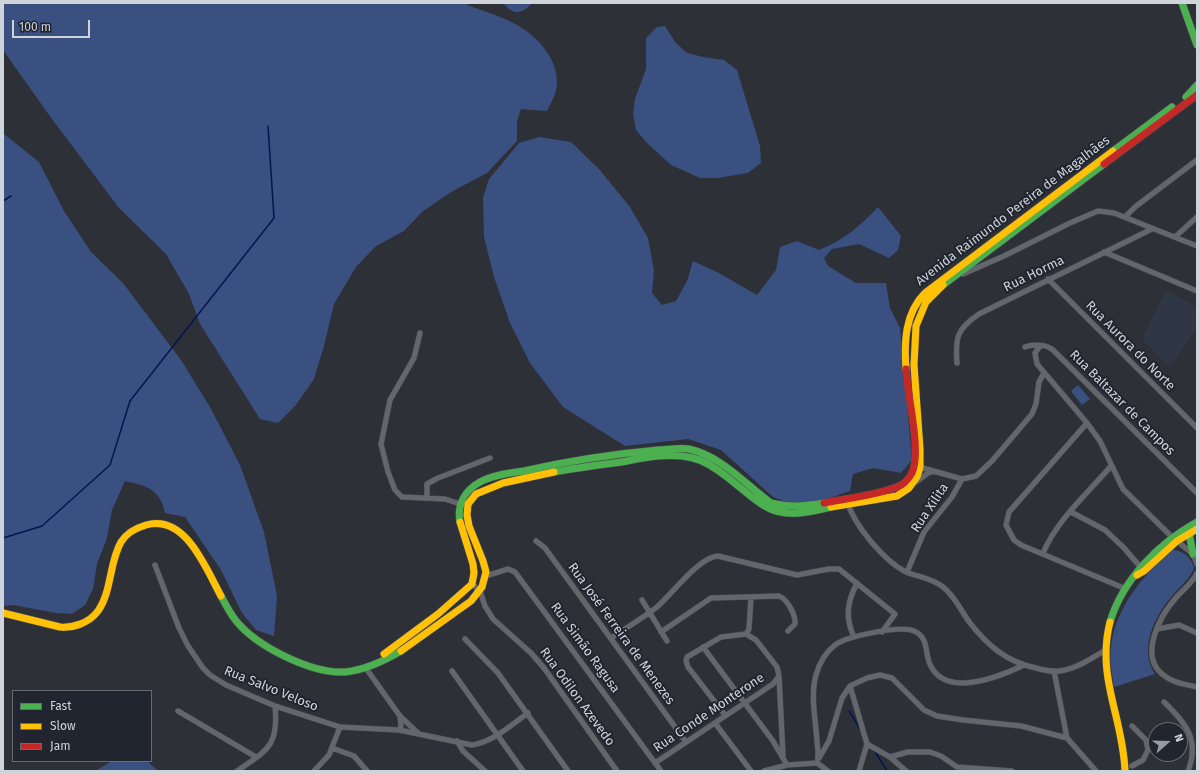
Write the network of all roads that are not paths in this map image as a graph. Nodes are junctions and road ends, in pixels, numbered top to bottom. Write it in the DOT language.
graph roads {
  1 [pos="1183,3"];
  2 [pos="1197,36"];
  3 [pos="1197,45"];
  4 [pos="1197,85"];
  5 [pos="1197,95"];
  6 [pos="1197,160"];
  7 [pos="1124,217"];
  8 [pos="1197,217"];
  9 [pos="1152,229"];
  10 [pos="1175,237"];
  11 [pos="1197,246"];
  12 [pos="1104,252"];
  13 [pos="972,267"];
  14 [pos="1048,279"];
  15 [pos="1197,291"];
  16 [pos="420,333"];
  17 [pos="1040,346"];
  18 [pos="1025,347"];
  19 [pos="957,363"];
  20 [pos="1044,373"];
  21 [pos="1087,423"];
  22 [pos="1197,428"];
  23 [pos="490,458"];
  24 [pos="1111,466"];
  25 [pos="917,467"];
  26 [pos="935,470"];
  27 [pos="963,479"];
  28 [pos="910,487"];
  29 [pos="1197,493"];
  30 [pos="427,498"];
  31 [pos="847,501"];
  32 [pos="460,504"];
  33 [pos="1071,512"];
  34 [pos="1197,522"];
  35 [pos="1197,529"];
  36 [pos="1189,533"];
  37 [pos="1175,539"];
  38 [pos="536,541"];
  39 [pos="470,550"];
  40 [pos="1043,553"];
  41 [pos="1193,554"];
  42 [pos="1197,564"];
  43 [pos="155,565"];
  44 [pos="1142,569"];
  45 [pos="907,572"];
  46 [pos="1197,573"];
  47 [pos="486,576"];
  48 [pos="857,583"];
  49 [pos="472,584"];
  50 [pos="1126,589"];
  51 [pos="480,591"];
  52 [pos="751,597"];
  53 [pos="642,600"];
  54 [pos="3,613"];
  55 [pos="650,613"];
  56 [pos="18,616"];
  57 [pos="3,620"];
  58 [pos="1157,629"];
  59 [pos="788,631"];
  60 [pos="661,632"];
  61 [pos="882,632"];
  62 [pos="1197,633"];
  63 [pos="746,634"];
  64 [pos="854,637"];
  65 [pos="611,638"];
  66 [pos="465,639"];
  67 [pos="667,641"];
  68 [pos="704,647"];
  69 [pos="1104,651"];
  70 [pos="1024,665"];
  71 [pos="365,667"];
  72 [pos="452,671"];
  73 [pos="1054,671"];
  74 [pos="779,676"];
  75 [pos="850,686"];
  76 [pos="1197,687"];
  77 [pos="744,702"];
  78 [pos="1164,702"];
  79 [pos="275,706"];
  80 [pos="178,711"];
  81 [pos="528,713"];
  82 [pos="400,716"];
  83 [pos="725,716"];
  84 [pos="715,722"];
  85 [pos="1132,726"];
  86 [pos="340,727"];
  87 [pos="399,730"];
  88 [pos="419,733"];
  89 [pos="496,735"];
  90 [pos="1067,738"];
  91 [pos="457,741"];
  92 [pos="686,742"];
  93 [pos="867,744"];
  94 [pos="332,748"];
  95 [pos="783,756"];
  96 [pos="256,757"];
  97 [pos="890,757"];
  98 [pos="818,761"];
  99 [pos="655,763"];
  100 [pos="787,764"];
  101 [pos="793,764"];
  102 [pos="1132,766"];
  103 [pos="660,770"];
  104 [pos="237,771"];
  105 [pos="314,771"];
  106 [pos="367,771"];
  107 [pos="485,771"];
  108 [pos="523,771"];
  109 [pos="568,771"];
  110 [pos="617,771"];
  111 [pos="751,771"];
  112 [pos="764,771"];
  113 [pos="791,771"];
  114 [pos="828,771"];
  115 [pos="859,771"];
  116 [pos="906,771"];
  117 [pos="1012,771"];
  118 [pos="1096,771"];
  119 [pos="1125,771"];
  120 [pos="1188,771"];
  1 -- 2 [label="main road"];
  1 -- 3 [label="main road"];
  4 -- 25 [label="main road, Avenida Raimundo Pereira de Magalhães"];
  5 -- 13 [label="main road, Avenida Raimundo Pereira de Magalhães"];
  6 -- 7 [label="street"];
  7 -- 9 [label="street"];
  7 -- 13 [label="street"];
  8 -- 10 [label="street"];
  9 -- 10 [label="street"];
  9 -- 12 [label="street, Rua Horma"];
  10 -- 11 [label="street"];
  12 -- 14 [label="street, Rua Horma"];
  12 -- 15 [label="street"];
  13 -- 25 [label="main road, Avenida Raimundo Pereira de Magalhães"];
  14 -- 19 [label="street, Rua Horma"];
  14 -- 22 [label="street, Rua Aurora do Norte"];
  16 -- 30 [label="street"];
  17 -- 18 [label="street, Rua Baltazar de Campos"];
  17 -- 20 [label="street"];
  17 -- 29 [label="street, Rua Baltazar de Campos"];
  20 -- 21 [label="street"];
  20 -- 27 [label="street"];
  21 -- 24 [label="street"];
  21 -- 40 [label="street"];
  23 -- 30 [label="street"];
  24 -- 33 [label="street"];
  24 -- 37 [label="street"];
  25 -- 26 [label="street"];
  25 -- 28 [label="main road, Avenida Raimundo Pereira de Magalhães"];
  25 -- 31 [label="main road, Avenida Raimundo Pereira de Magalhães"];
  26 -- 27 [label="street"];
  26 -- 28 [label="street"];
  27 -- 45 [label="street, Rua Xilita"];
  28 -- 31 [label="main road"];
  30 -- 32 [label="street"];
  31 -- 32 [label="main road"];
  31 -- 45 [label="street"];
  31 -- 47 [label="main road"];
  32 -- 39 [label="main road"];
  33 -- 40 [label="street"];
  33 -- 44 [label="street"];
  34 -- 37 [label="main road"];
  35 -- 36 [label="main road"];
  36 -- 37 [label="main road"];
  36 -- 41 [label="main road"];
  37 -- 41 [label="street"];
  37 -- 44 [label="main road"];
  38 -- 65 [label="street, Rua José Ferreira de Menezes"];
  39 -- 47 [label="main road"];
  39 -- 49 [label="main road"];
  40 -- 50 [label="street"];
  41 -- 42 [label="street"];
  43 -- 79 [label="street, Rua Salvo Veloso"];
  44 -- 50 [label="main road"];
  45 -- 70 [label="street"];
  46 -- 58 [label="street"];
  47 -- 51 [label="main road"];
  47 -- 99 [label="street, Rua Simão Ragusa"];
  48 -- 55 [label="street"];
  48 -- 61 [label="street"];
  48 -- 64 [label="street"];
  49 -- 51 [label="street, Rua Odilon Azevedo"];
  49 -- 71 [label="main road"];
  50 -- 69 [label="main road"];
  51 -- 71 [label="main road"];
  51 -- 110 [label="street, Rua Odilon Azevedo"];
  52 -- 59 [label="street"];
  52 -- 60 [label="street"];
  52 -- 63 [label="street"];
  53 -- 55 [label="street"];
  54 -- 56 [label="main road"];
  55 -- 60 [label="street"];
  55 -- 65 [label="street"];
  56 -- 57 [label="main road"];
  56 -- 71 [label="main road"];
  58 -- 62 [label="street"];
  58 -- 76 [label="street"];
  60 -- 67 [label="street"];
  61 -- 64 [label="street"];
  61 -- 70 [label="street"];
  63 -- 68 [label="street"];
  63 -- 74 [label="street, Rua Conde Monterone"];
  64 -- 98 [label="street"];
  65 -- 92 [label="street, Rua José Ferreira de Menezes"];
  66 -- 81 [label="street"];
  68 -- 77 [label="street"];
  68 -- 83 [label="street"];
  69 -- 73 [label="street"];
  69 -- 119 [label="main road"];
  70 -- 73 [label="street"];
  71 -- 82 [label="street"];
  72 -- 89 [label="street"];
  73 -- 90 [label="street"];
  74 -- 77 [label="street, Rua Conde Monterone"];
  74 -- 95 [label="street"];
  75 -- 90 [label="street"];
  75 -- 93 [label="street"];
  75 -- 98 [label="street"];
  77 -- 83 [label="street, Rua Conde Monterone"];
  77 -- 95 [label="street"];
  78 -- 120 [label="street"];
  79 -- 86 [label="street, Rua Salvo Veloso"];
  79 -- 96 [label="street"];
  80 -- 96 [label="street"];
  81 -- 89 [label="street, Rua Salvo Veloso"];
  81 -- 109 [label="street"];
  82 -- 87 [label="street"];
  82 -- 88 [label="street"];
  83 -- 84 [label="street, Rua Conde Monterone"];
  84 -- 92 [label="street, Rua Conde Monterone"];
  84 -- 111 [label="street"];
  85 -- 102 [label="street"];
  86 -- 87 [label="street, Rua Salvo Veloso"];
  86 -- 94 [label="street"];
  87 -- 88 [label="street, Rua Salvo Veloso"];
  88 -- 91 [label="street, Rua Salvo Veloso"];
  89 -- 91 [label="street, Rua Salvo Veloso"];
  89 -- 108 [label="street"];
  90 -- 118 [label="street"];
  91 -- 107 [label="street"];
  92 -- 99 [label="street, Rua Conde Monterone"];
  93 -- 97 [label="street"];
  93 -- 115 [label="street"];
  94 -- 105 [label="street"];
  94 -- 106 [label="street"];
  95 -- 100 [label="street"];
  96 -- 104 [label="street"];
  97 -- 116 [label="street"];
  97 -- 117 [label="street"];
  98 -- 101 [label="street"];
  98 -- 114 [label="street"];
  99 -- 103 [label="street, Rua Simão Ragusa"];
  100 -- 101 [label="street"];
  100 -- 112 [label="street"];
  101 -- 113 [label="street"];
}
